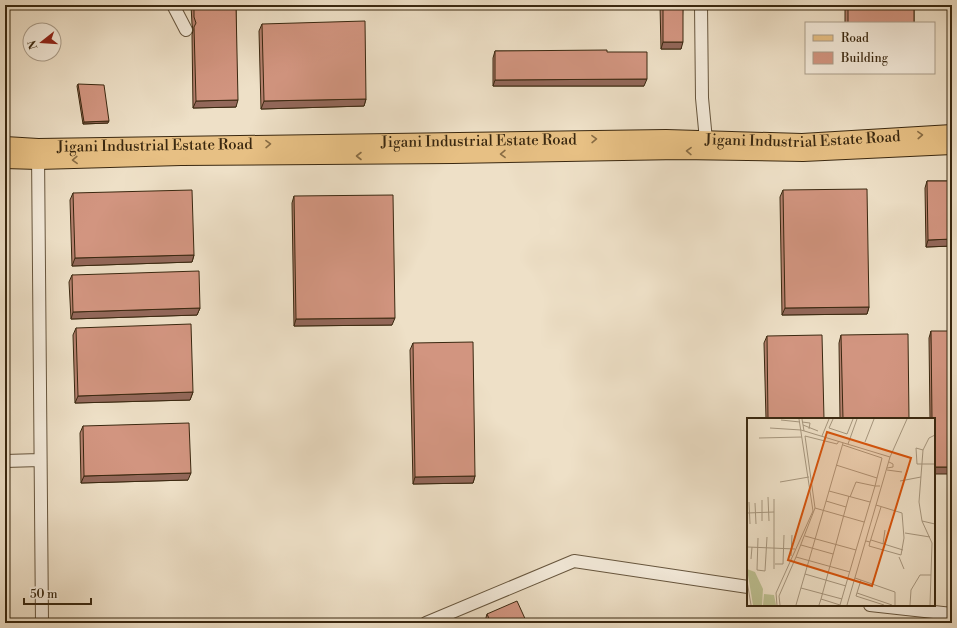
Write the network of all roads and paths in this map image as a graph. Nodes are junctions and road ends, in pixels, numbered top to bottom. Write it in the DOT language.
graph roads {
  1 [pos="173,5"];
  2 [pos="701,5"];
  3 [pos="186,30"];
  4 [pos="952,133"];
  5 [pos="706,140"];
  6 [pos="5,146"];
  7 [pos="952,146"];
  8 [pos="38,154"];
  9 [pos="5,160"];
  10 [pos="40,460"];
  11 [pos="5,461"];
  12 [pos="747,587"];
  13 [pos="879,606"];
  14 [pos="952,614"];
  15 [pos="42,623"];
  16 [pos="426,623"];
  1 -- 3 [label="street"];
  2 -- 5 [label="street"];
  5 -- 4 [label="main road, Jigani Industrial Estate Road, one-way"];
  8 -- 5 [label="main road, Jigani Industrial Estate Road, one-way"];
  6 -- 8 [label="main road, Jigani Industrial Estate Road"];
  7 -- 8 [label="main road, Jigani Industrial Estate Road, one-way"];
  8 -- 9 [label="main road, Jigani Industrial Estate Road"];
  8 -- 10 [label="street"];
  10 -- 11 [label="street"];
  10 -- 15 [label="street"];
  12 -- 16 [label="street"];
  13 -- 14 [label="street"];
}
